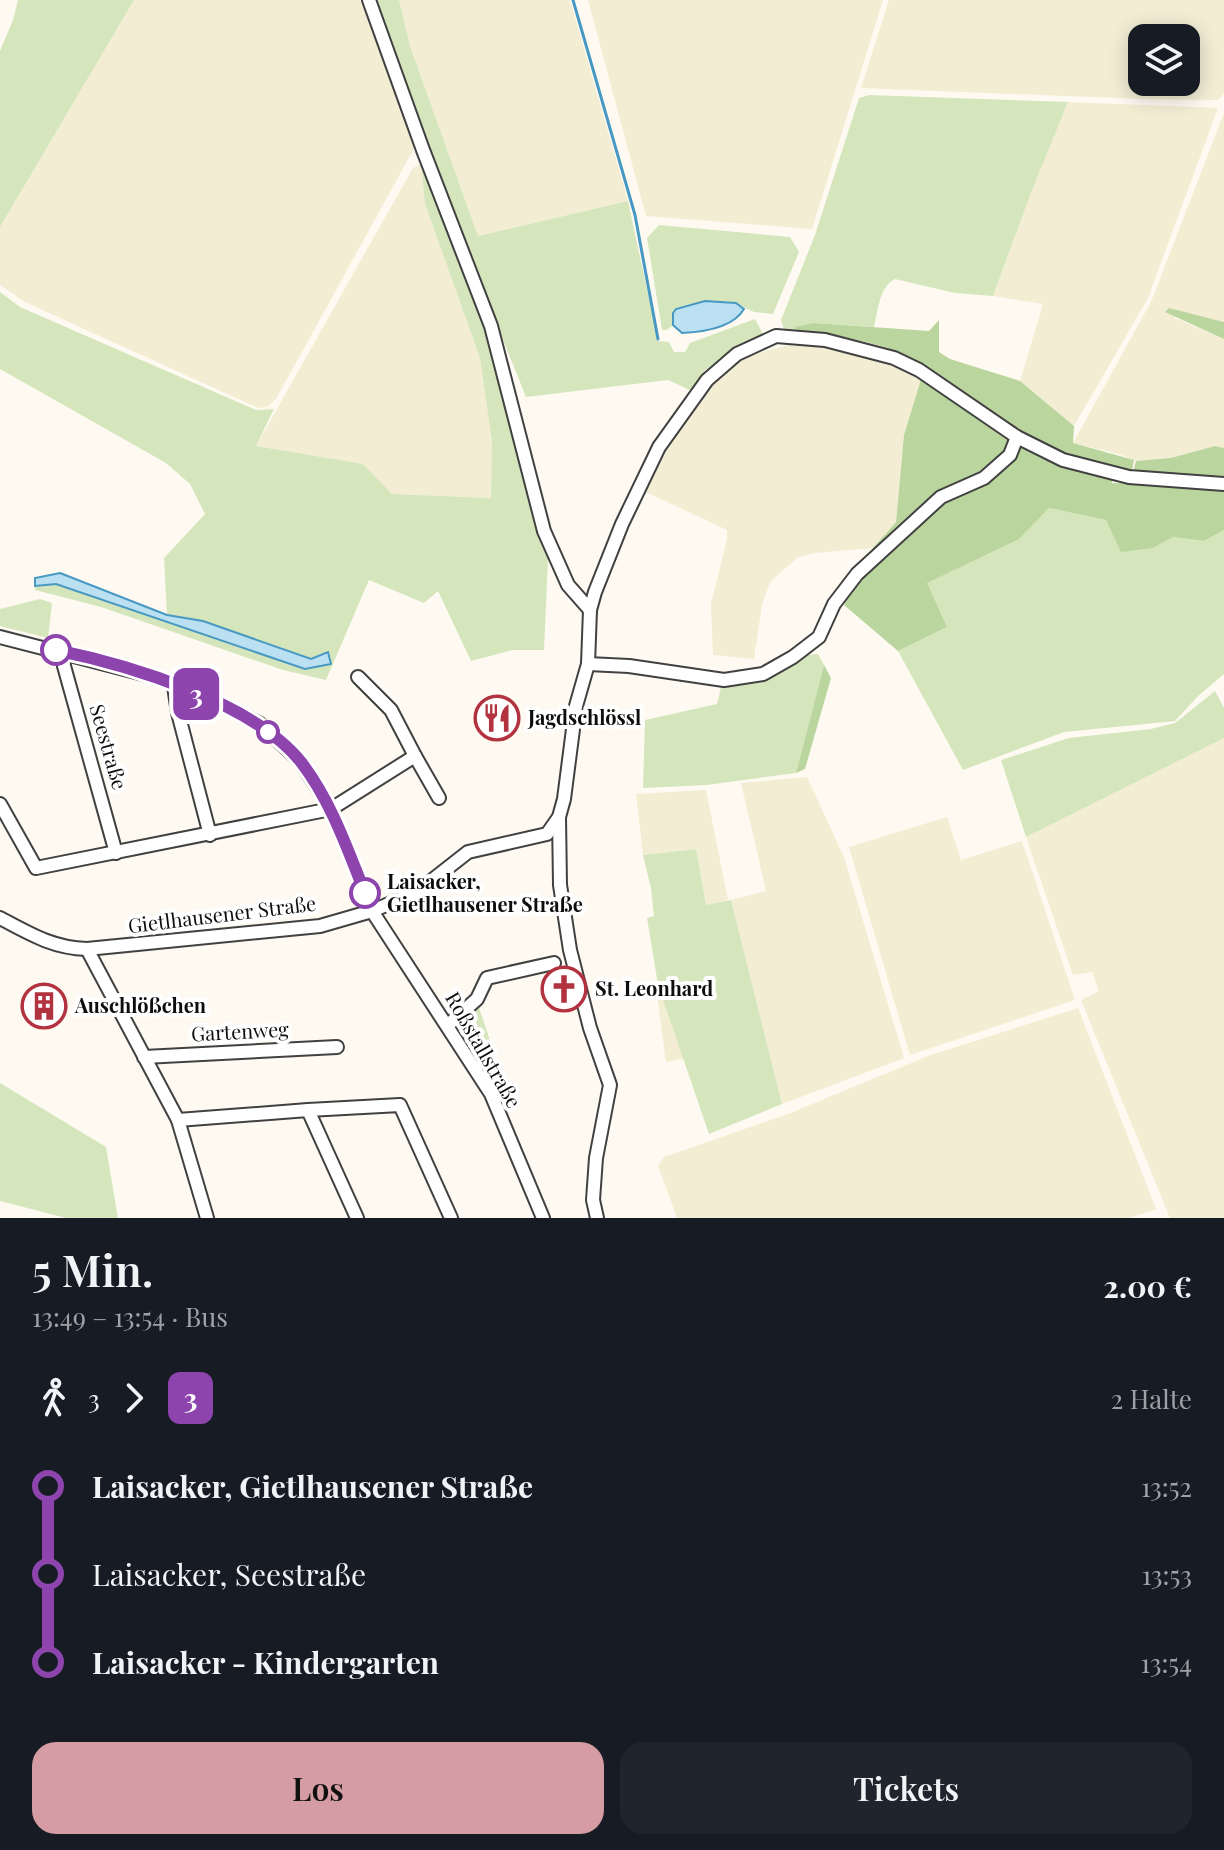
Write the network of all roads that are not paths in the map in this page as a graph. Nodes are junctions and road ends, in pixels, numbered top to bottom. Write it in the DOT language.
graph roads {
  1 [pos="369,0"];
  2 [pos="1017,437"];
  3 [pos="1224,484"];
  4 [pos="590,610"];
  5 [pos="0,637"];
  6 [pos="63,651"];
  7 [pos="588,664"];
  8 [pos="358,677"];
  9 [pos="174,686"];
  10 [pos="415,756"];
  11 [pos="439,798"];
  12 [pos="0,804"];
  13 [pos="331,809"];
  14 [pos="559,817"];
  15 [pos="210,835"];
  16 [pos="116,853"];
  17 [pos="372,911"];
  18 [pos="0,918"];
  19 [pos="87,949"];
  20 [pos="554,963"];
  21 [pos="448,1025"];
  22 [pos="337,1047"];
  23 [pos="144,1057"];
  24 [pos="308,1110"];
  25 [pos="178,1120"];
  26 [pos="207,1218"];
  27 [pos="357,1218"];
  28 [pos="451,1218"];
  29 [pos="543,1218"];
  30 [pos="597,1218"];
  1 -- 4 [label="street"];
  2 -- 3 [label="street"];
  2 -- 4 [label="street"];
  2 -- 7 [label="street"];
  4 -- 7 [label="street"];
  5 -- 6 [label="street"];
  6 -- 9 [label="street"];
  6 -- 16 [label="street, Seestraße"];
  7 -- 14 [label="street"];
  8 -- 10 [label="street"];
  9 -- 13 [label="street"];
  9 -- 15 [label="street"];
  10 -- 11 [label="street"];
  10 -- 13 [label="street"];
  12 -- 16 [label="street"];
  13 -- 15 [label="street"];
  13 -- 17 [label="street"];
  14 -- 17 [label="street, Gietlhausener Straße"];
  14 -- 30 [label="street"];
  15 -- 16 [label="street"];
  17 -- 19 [label="street, Gietlhausener Straße"];
  17 -- 21 [label="street, Roßstallstraße"];
  18 -- 19 [label="street, Gietlhausener Straße"];
  19 -- 23 [label="street"];
  20 -- 21 [label="street"];
  21 -- 29 [label="street, Roßstallstraße"];
  22 -- 23 [label="street, Gartenweg"];
  23 -- 25 [label="street"];
  24 -- 25 [label="street"];
  24 -- 27 [label="street"];
  24 -- 28 [label="street"];
  25 -- 26 [label="street"];
}
